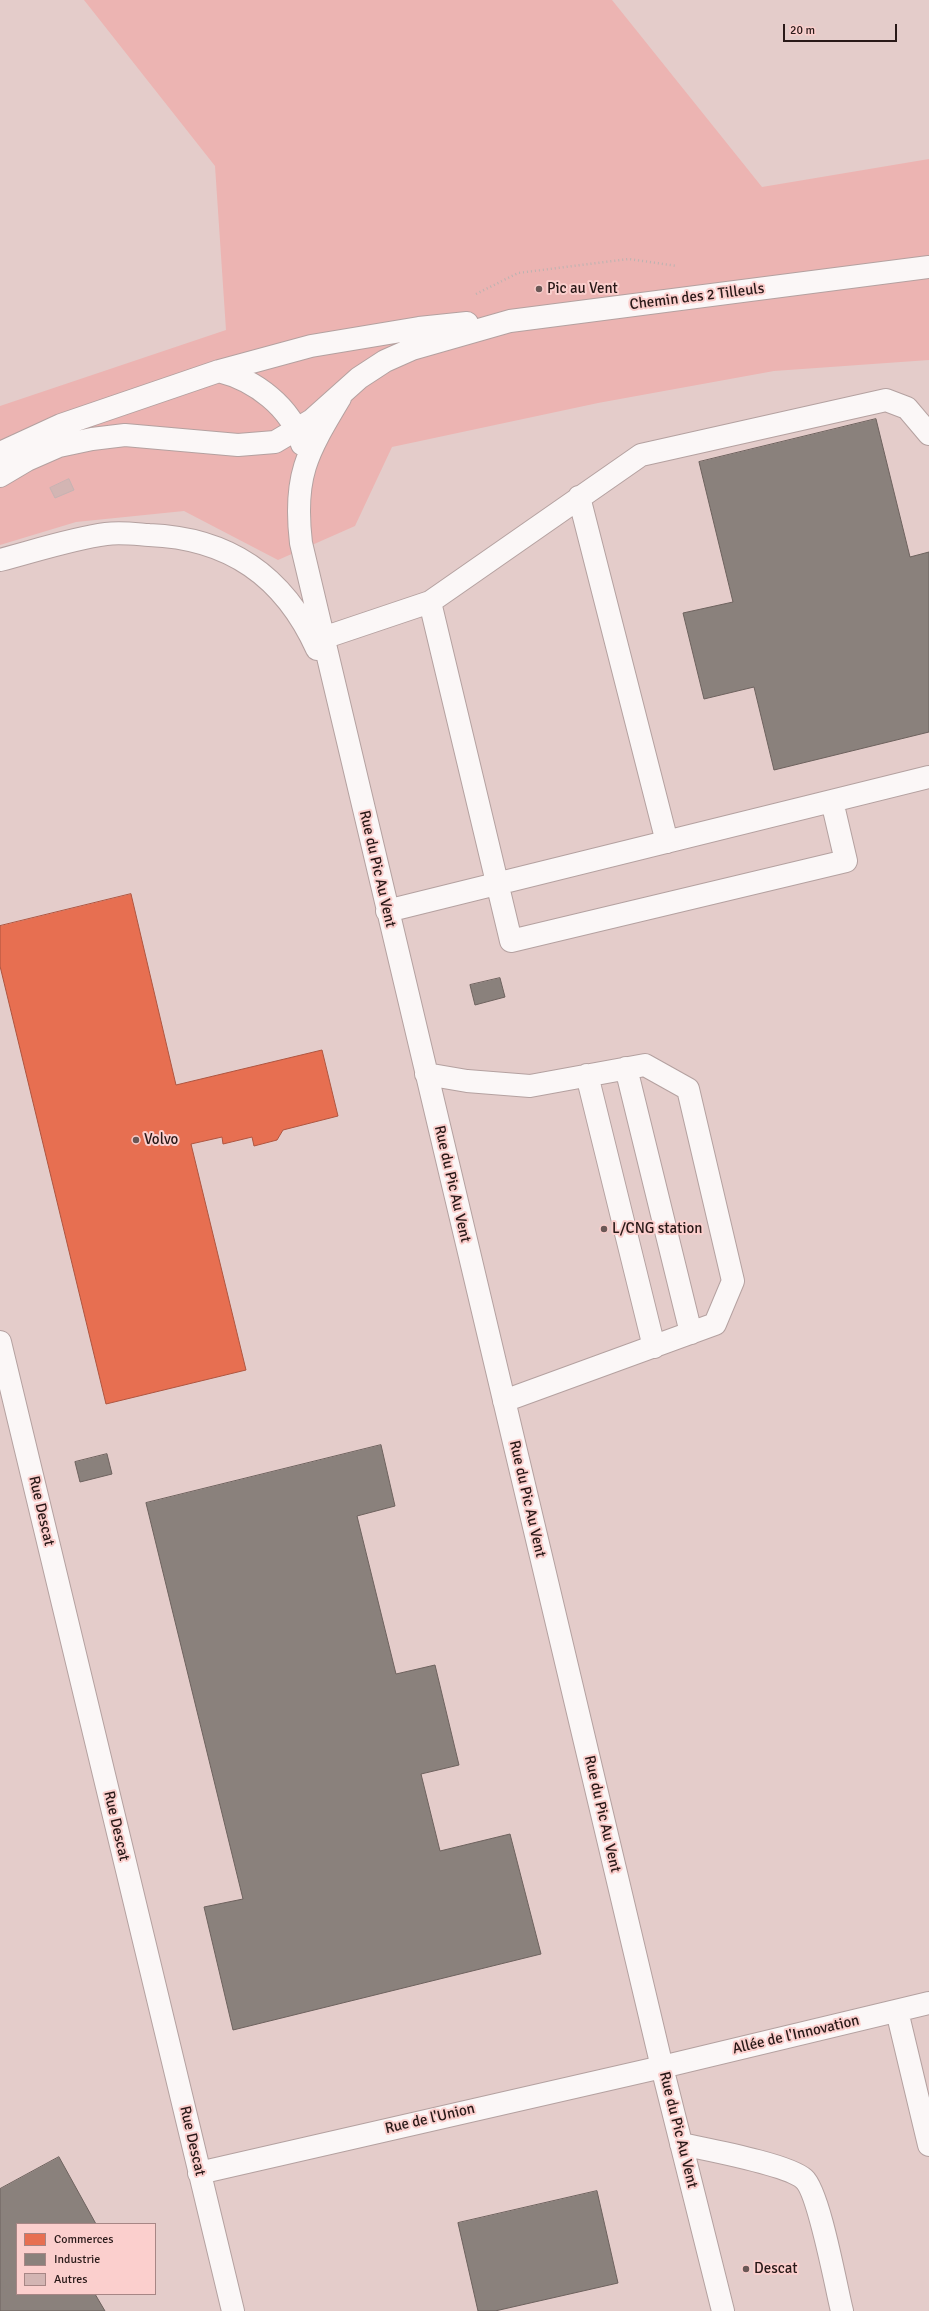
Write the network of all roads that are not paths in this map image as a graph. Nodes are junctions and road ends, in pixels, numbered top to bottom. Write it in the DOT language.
graph roads {
  1 [pos="929,267"];
  2 [pos="510,321"];
  3 [pos="219,371"];
  4 [pos="340,398"];
  5 [pos="297,430"];
  6 [pos="929,434"];
  7 [pos="0,453"];
  8 [pos="301,473"];
  9 [pos="0,476"];
  10 [pos="579,497"];
  11 [pos="1,560"];
  12 [pos="430,602"];
  13 [pos="323,638"];
  14 [pos="334,687"];
  15 [pos="929,777"];
  16 [pos="832,801"];
  17 [pos="667,842"];
  18 [pos="497,884"];
  19 [pos="387,911"];
  20 [pos="626,1068"];
  21 [pos="426,1074"];
  22 [pos="587,1075"];
  23 [pos="691,1333"];
  24 [pos="0,1342"];
  25 [pos="654,1347"];
  26 [pos="504,1401"];
  27 [pos="929,2003"];
  28 [pos="897,2011"];
  29 [pos="662,2067"];
  30 [pos="681,2144"];
  31 [pos="929,2145"];
  32 [pos="199,2173"];
  33 [pos="233,2311"];
  34 [pos="723,2311"];
  35 [pos="842,2311"];
  1 -- 2 [label="street, Chemin des 2 Tilleuls"];
  2 -- 3 [label="street"];
  2 -- 4 [label="street, Chemin des 2 Tilleuls"];
  3 -- 5 [label="street, Rue du Pic Au Vent"];
  3 -- 7 [label="street"];
  4 -- 5 [label="street"];
  4 -- 8 [label="street, Rue du Pic Au Vent"];
  5 -- 8 [label="street, Rue du Pic Au Vent"];
  5 -- 9 [label="street"];
  6 -- 10 [label="street"];
  8 -- 13 [label="street, Rue du Pic Au Vent"];
  10 -- 12 [label="street"];
  10 -- 17 [label="street"];
  11 -- 14 [label="street, Rue du Pic Au Vent"];
  12 -- 13 [label="street"];
  12 -- 18 [label="street"];
  13 -- 14 [label="street, Rue du Pic Au Vent"];
  14 -- 19 [label="street, Rue du Pic Au Vent"];
  15 -- 16 [label="street"];
  16 -- 17 [label="street"];
  16 -- 18 [label="street"];
  17 -- 18 [label="street"];
  18 -- 19 [label="street"];
  19 -- 21 [label="street, Rue du Pic Au Vent"];
  20 -- 22 [label="street"];
  20 -- 23 [label="street"];
  20 -- 23 [label="street"];
  21 -- 22 [label="street"];
  21 -- 26 [label="street, Rue du Pic Au Vent"];
  22 -- 25 [label="street"];
  23 -- 25 [label="street"];
  24 -- 32 [label="street, Rue Descat"];
  25 -- 26 [label="street"];
  26 -- 29 [label="street, Rue du Pic Au Vent"];
  27 -- 28 [label="street, Allée de l'Innovation"];
  28 -- 29 [label="street, Allée de l'Innovation"];
  28 -- 31 [label="street"];
  29 -- 30 [label="street, Rue du Pic Au Vent"];
  29 -- 32 [label="street, Rue de l'Union"];
  30 -- 34 [label="street, Rue du Pic Au Vent"];
  30 -- 35 [label="street"];
  32 -- 33 [label="street, Rue Descat"];
}
